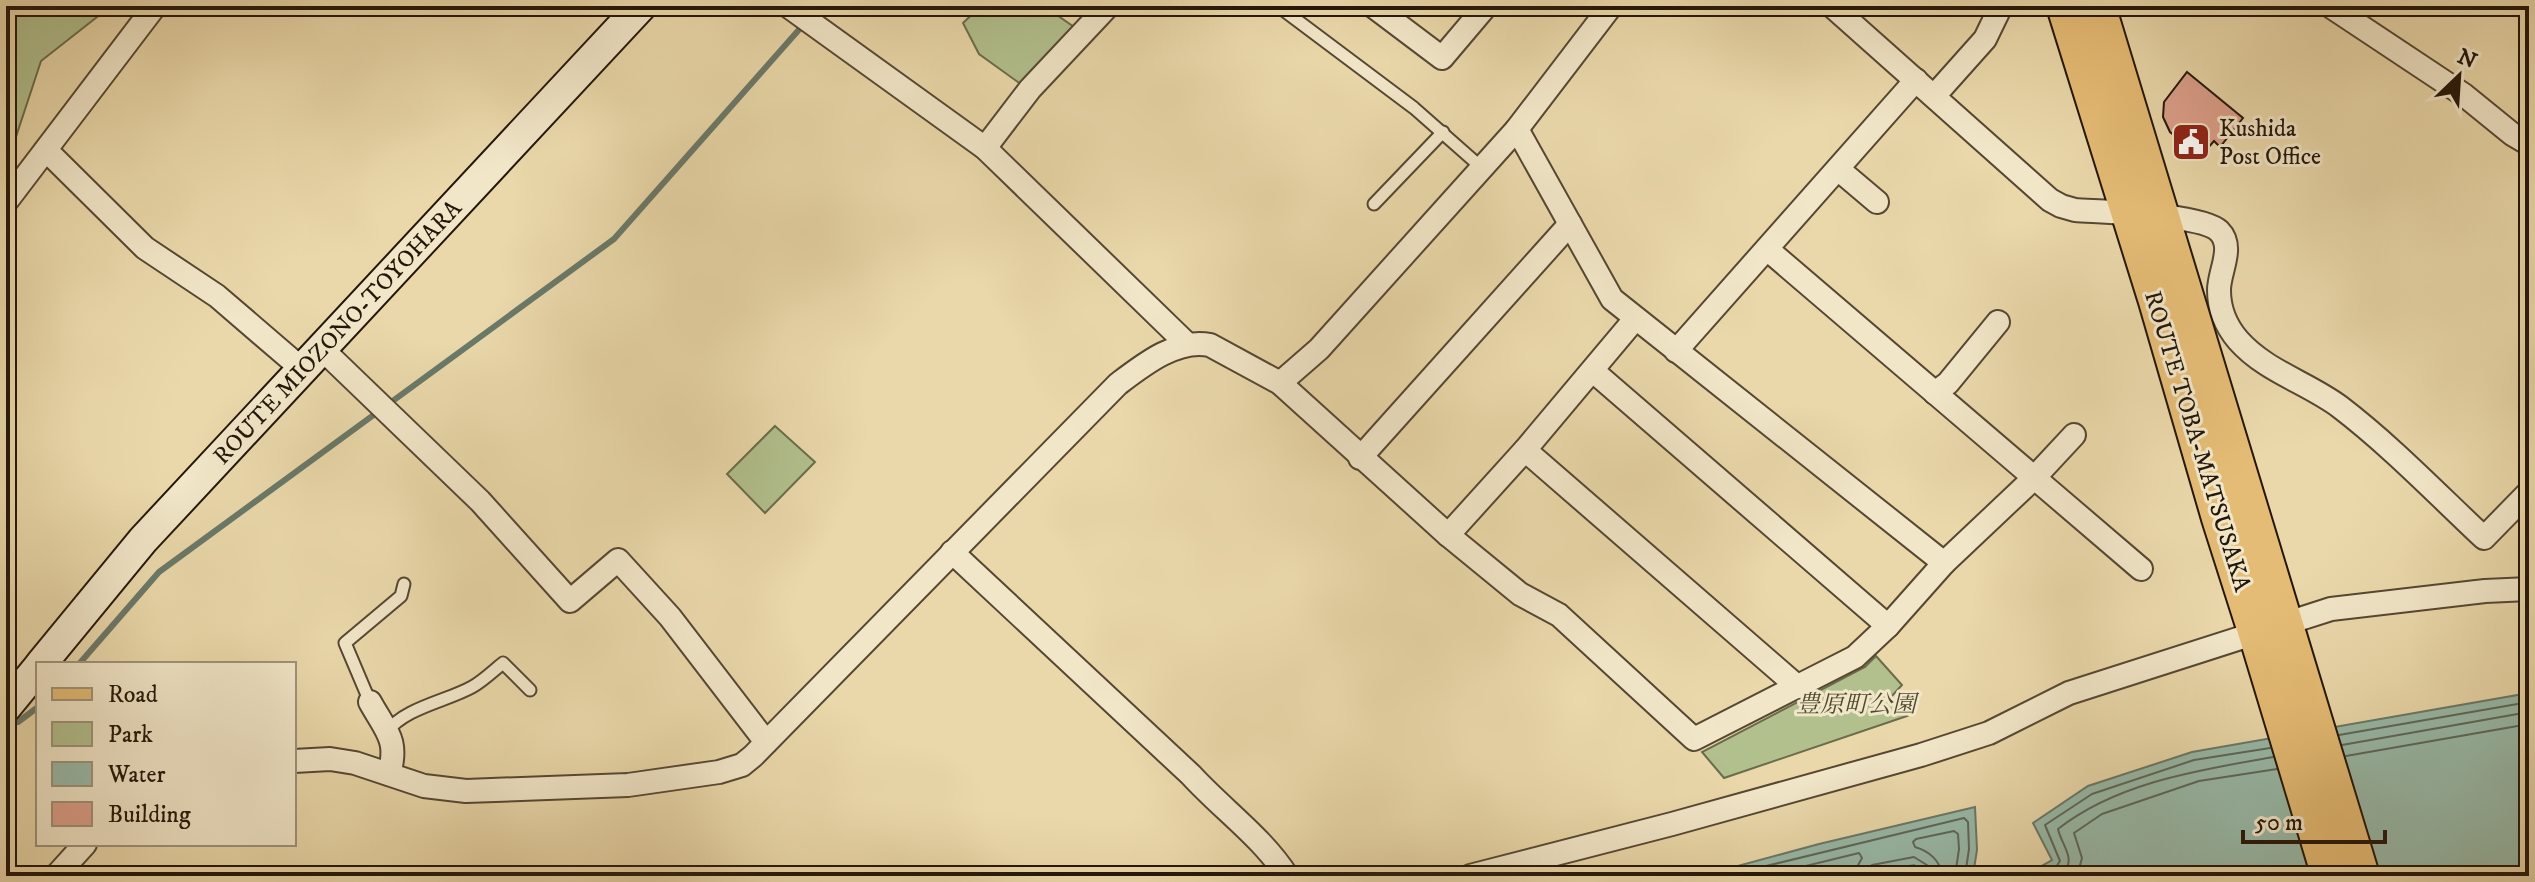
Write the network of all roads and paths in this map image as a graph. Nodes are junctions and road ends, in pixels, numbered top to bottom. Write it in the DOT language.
graph roads {
  1 [pos="155,6"];
  2 [pos="641,6"];
  3 [pos="1108,6"];
  4 [pos="1278,6"];
  5 [pos="1373,6"];
  6 [pos="1486,6"];
  7 [pos="1611,6"];
  8 [pos="1832,6"];
  9 [pos="2001,6"];
  10 [pos="2064,6"];
  11 [pos="2098,6"];
  12 [pos="2330,6"];
  13 [pos="794,10"];
  14 [pos="1916,80"];
  15 [pos="1935,95"];
  16 [pos="1517,129"];
  17 [pos="1443,132"];
  18 [pos="2529,144"];
  19 [pos="985,148"];
  20 [pos="46,150"];
  21 [pos="1482,168"];
  22 [pos="1838,169"];
  23 [pos="6,202"];
  24 [pos="1877,202"];
  25 [pos="1374,204"];
  26 [pos="2146,215"];
  27 [pos="1570,224"];
  28 [pos="1767,249"];
  29 [pos="1635,319"];
  30 [pos="1998,322"];
  31 [pos="1187,344"];
  32 [pos="1676,351"];
  33 [pos="312,359"];
  34 [pos="1593,371"];
  35 [pos="1280,383"];
  36 [pos="1935,393"];
  37 [pos="2074,435"];
  38 [pos="1525,450"];
  39 [pos="1360,458"];
  40 [pos="2034,478"];
  41 [pos="2529,492"];
  42 [pos="1448,535"];
  43 [pos="952,552"];
  44 [pos="1944,563"];
  45 [pos="2141,569"];
  46 [pos="404,584"];
  47 [pos="2529,589"];
  48 [pos="1888,626"];
  49 [pos="2274,641"];
  50 [pos="43,662"];
  51 [pos="36,671"];
  52 [pos="1798,687"];
  53 [pos="530,690"];
  54 [pos="370,702"];
  55 [pos="6,707"];
  56 [pos="387,732"];
  57 [pos="766,742"];
  58 [pos="296,761"];
  59 [pos="389,774"];
  60 [pos="83,846"];
  61 [pos="56,876"];
  62 [pos="1287,876"];
  63 [pos="1470,876"];
  64 [pos="2329,876"];
  65 [pos="2362,876"];
  1 -- 20 [label="street"];
  2 -- 33 [label="main road, ROUTE MIOZONO-TOYOHARA"];
  3 -- 19 [label="street"];
  4 -- 17 [label="lane"];
  5 -- 6 [label="street"];
  7 -- 16 [label="street"];
  8 -- 14 [label="street"];
  9 -- 15 [label="street"];
  10 -- 26 [label="main road, ROUTE TOBA-MATSUSAKA"];
  11 -- 26 [label="main road, ROUTE TOBA-MATSUSAKA"];
  12 -- 18 [label="street"];
  13 -- 19 [label="street"];
  14 -- 15 [label="street"];
  14 -- 22 [label="street"];
  15 -- 26 [label="street"];
  16 -- 21 [label="street"];
  16 -- 27 [label="street"];
  17 -- 21 [label="lane"];
  17 -- 25 [label="lane"];
  19 -- 31 [label="street"];
  20 -- 23 [label="street"];
  20 -- 33 [label="street"];
  21 -- 35 [label="street"];
  22 -- 24 [label="street"];
  22 -- 28 [label="street"];
  26 -- 41 [label="street"];
  26 -- 49 [label="main road, ROUTE TOBA-MATSUSAKA"];
  27 -- 29 [label="street"];
  27 -- 39 [label="street"];
  28 -- 32 [label="street"];
  28 -- 36 [label="street"];
  29 -- 32 [label="street"];
  29 -- 34 [label="street"];
  30 -- 36 [label="street"];
  31 -- 35 [label="street"];
  31 -- 43 [label="street"];
  32 -- 44 [label="street"];
  33 -- 50 [label="main road, ROUTE MIOZONO-TOYOHARA"];
  33 -- 57 [label="street"];
  34 -- 38 [label="street"];
  34 -- 48 [label="street"];
  35 -- 39 [label="street"];
  36 -- 40 [label="street"];
  37 -- 40 [label="street"];
  38 -- 42 [label="street"];
  38 -- 52 [label="street"];
  39 -- 42 [label="street"];
  40 -- 44 [label="street"];
  40 -- 45 [label="street"];
  42 -- 52 [label="street"];
  43 -- 57 [label="street"];
  43 -- 62 [label="street"];
  44 -- 48 [label="street"];
  46 -- 54 [label="lane"];
  47 -- 49 [label="street"];
  48 -- 52 [label="street"];
  49 -- 63 [label="street"];
  49 -- 64 [label="main road, ROUTE TOBA-MATSUSAKA"];
  49 -- 65 [label="main road, ROUTE TOBA-MATSUSAKA"];
  51 -- 55 [label="main road, ROUTE MIOZONO-TOYOHARA"];
  53 -- 56 [label="lane"];
  54 -- 56 [label="street"];
  56 -- 59 [label="street"];
  57 -- 59 [label="street"];
  58 -- 59 [label="street"];
  60 -- 61 [label="street"];
}
